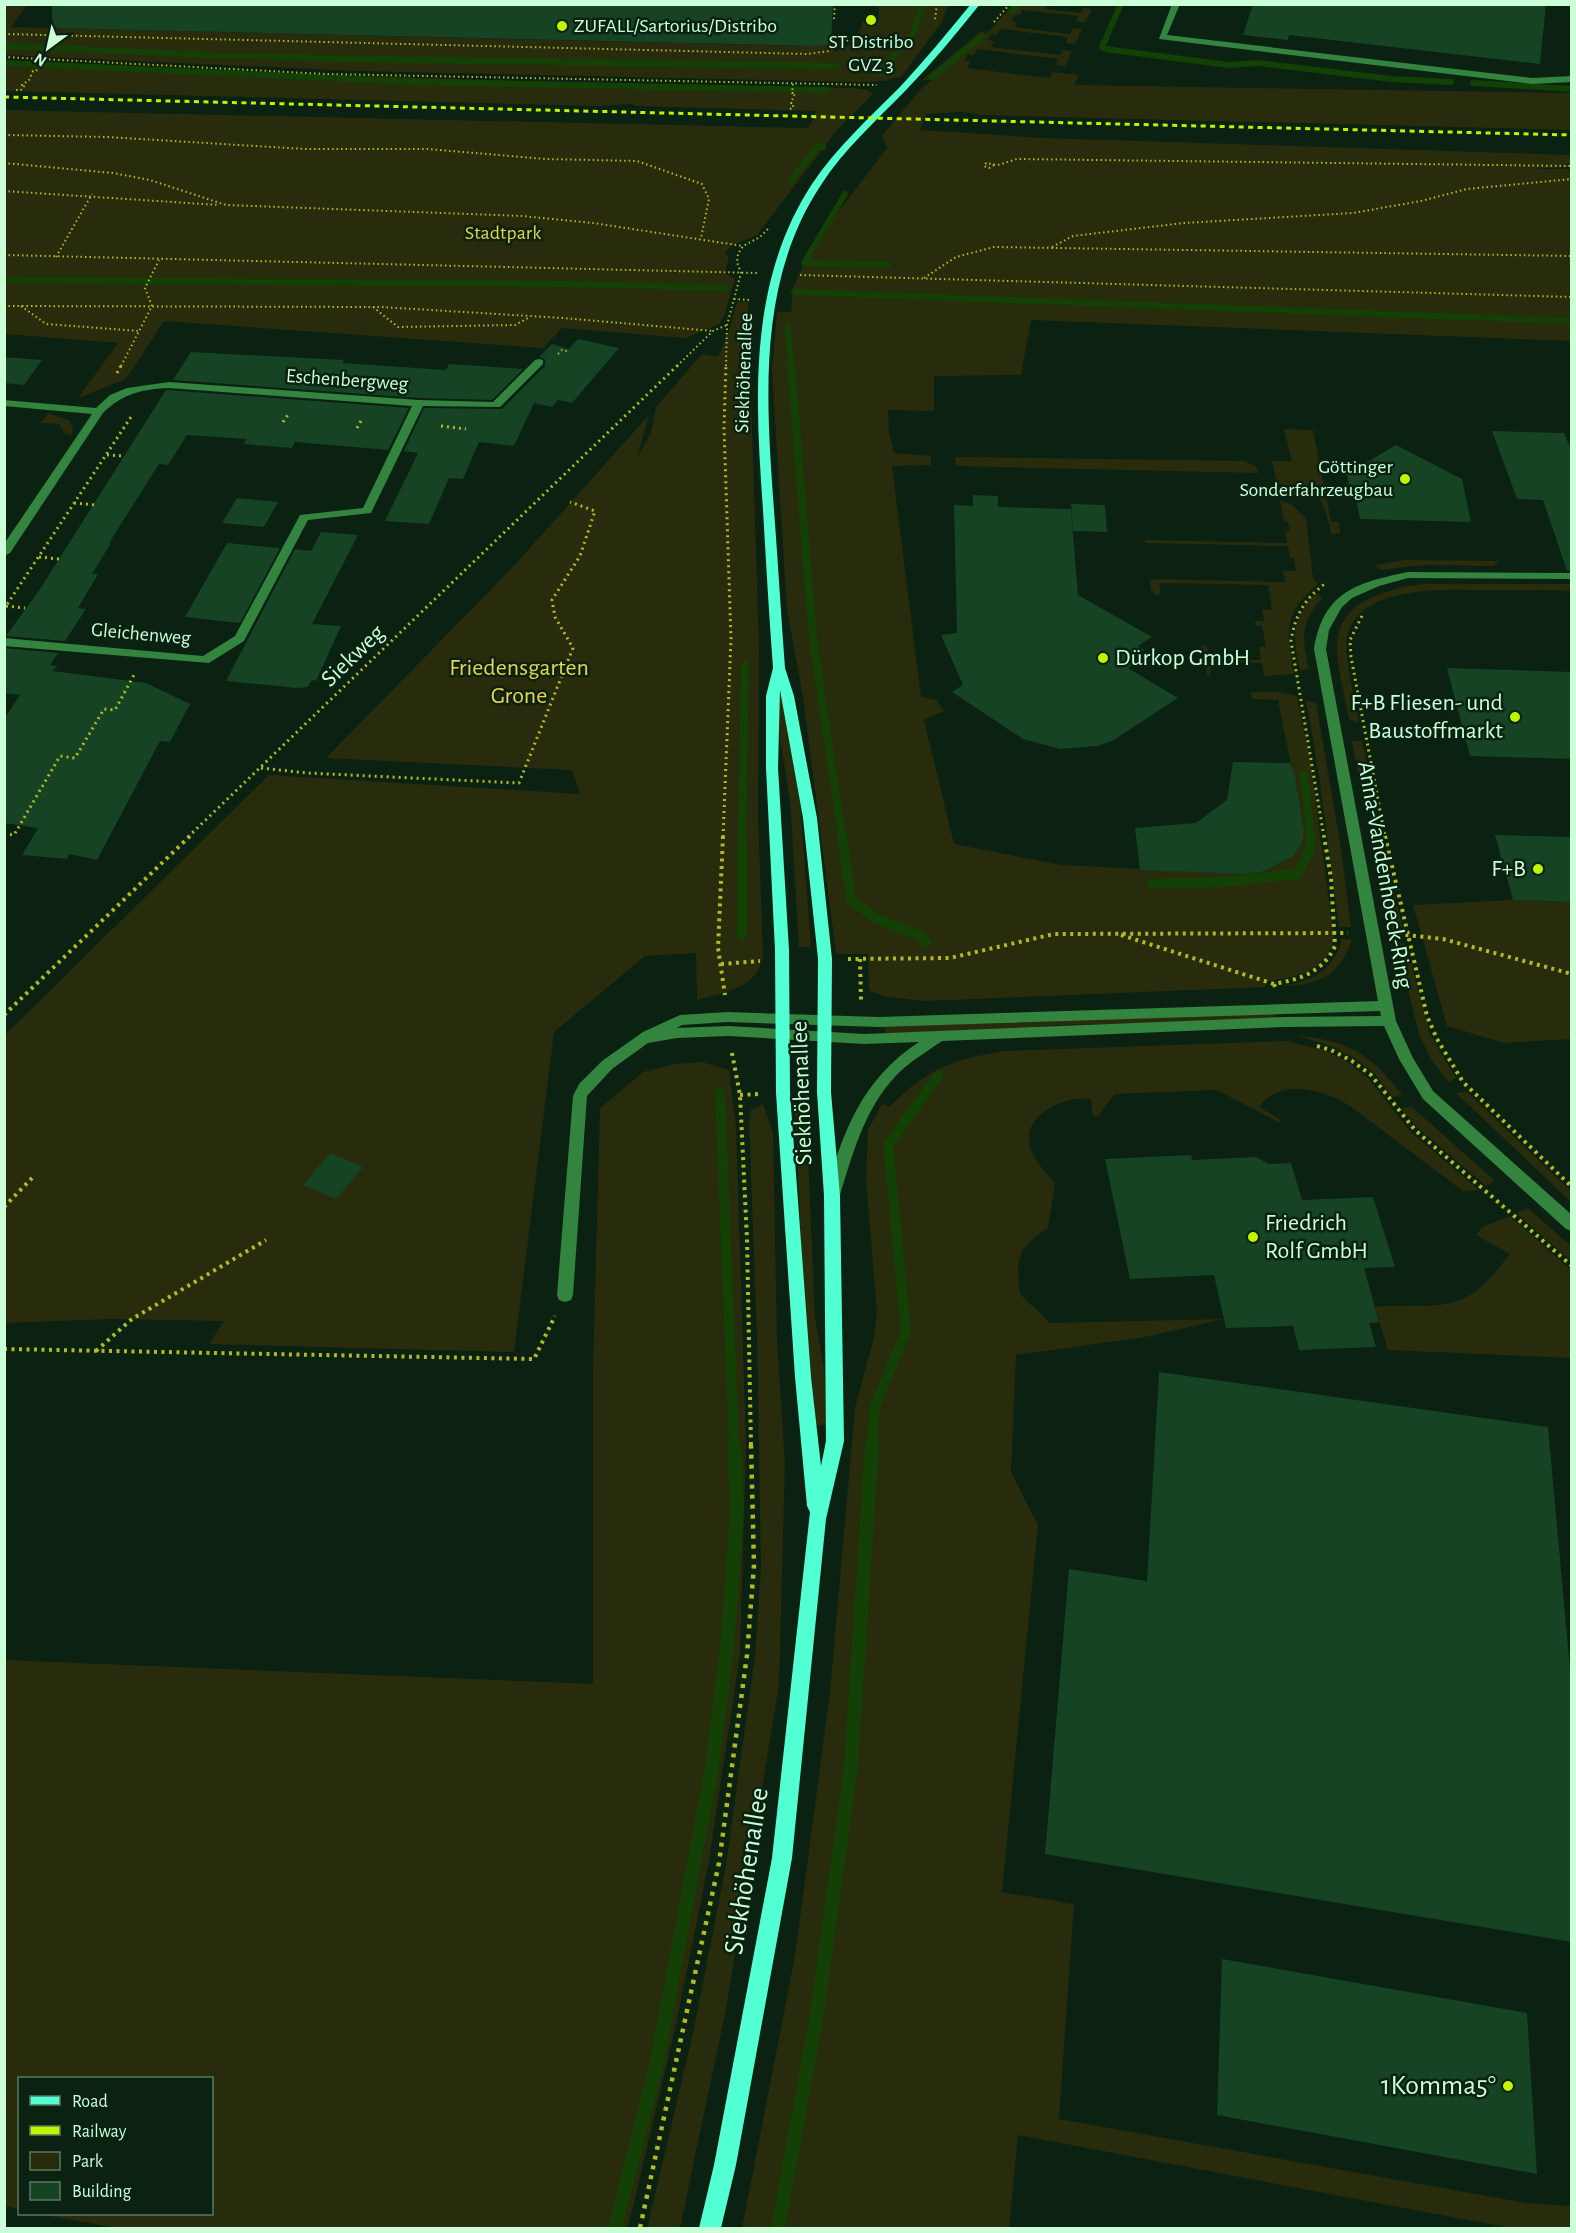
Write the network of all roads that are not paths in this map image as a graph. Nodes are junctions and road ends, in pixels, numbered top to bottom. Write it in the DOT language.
graph roads {
  1 [pos="976,4"];
  2 [pos="1176,4"];
  3 [pos="1572,79"];
  4 [pos="539,362"];
  5 [pos="419,403"];
  6 [pos="4,404"];
  7 [pos="99,411"];
  8 [pos="304,518"];
  9 [pos="4,553"];
  10 [pos="1572,576"];
  11 [pos="4,642"];
  12 [pos="779,668"];
  13 [pos="1387,1013"];
  14 [pos="824,1020"];
  15 [pos="782,1026"];
  16 [pos="939,1036"];
  17 [pos="824,1037"];
  18 [pos="832,1196"];
  19 [pos="1572,1225"];
  20 [pos="565,1295"];
  21 [pos="818,1519"];
  22 [pos="710,2229"];
  1 -- 12 [label="main road, Siekhöhenallee"];
  2 -- 3 [label="street"];
  4 -- 5 [label="street"];
  5 -- 7 [label="street, Eschenbergweg"];
  5 -- 8 [label="street, Eschenbergweg"];
  6 -- 7 [label="street"];
  7 -- 9 [label="street, Eschenbergweg"];
  8 -- 11 [label="street, Gleichenweg"];
  10 -- 13 [label="street, Anna-Vandenhoeck-Ring"];
  12 -- 14 [label="main road, Siekhöhenallee"];
  12 -- 15 [label="main road, Siekhöhenallee"];
  13 -- 14 [label="street, Anna-Vandenhoeck-Ring"];
  13 -- 16 [label="street, Anna-Vandenhoeck-Ring"];
  13 -- 19 [label="street, Anna-Vandenhoeck-Ring"];
  14 -- 15 [label="street, Anna-Vandenhoeck-Ring"];
  14 -- 17 [label="main road, Siekhöhenallee"];
  15 -- 17 [label="street, Anna-Vandenhoeck-Ring"];
  15 -- 20 [label="street"];
  15 -- 21 [label="main road, Siekhöhenallee"];
  16 -- 17 [label="street, Anna-Vandenhoeck-Ring"];
  16 -- 18 [label="street"];
  17 -- 18 [label="main road, Siekhöhenallee"];
  18 -- 21 [label="main road, Siekhöhenallee"];
  21 -- 22 [label="main road, Siekhöhenallee"];
}
